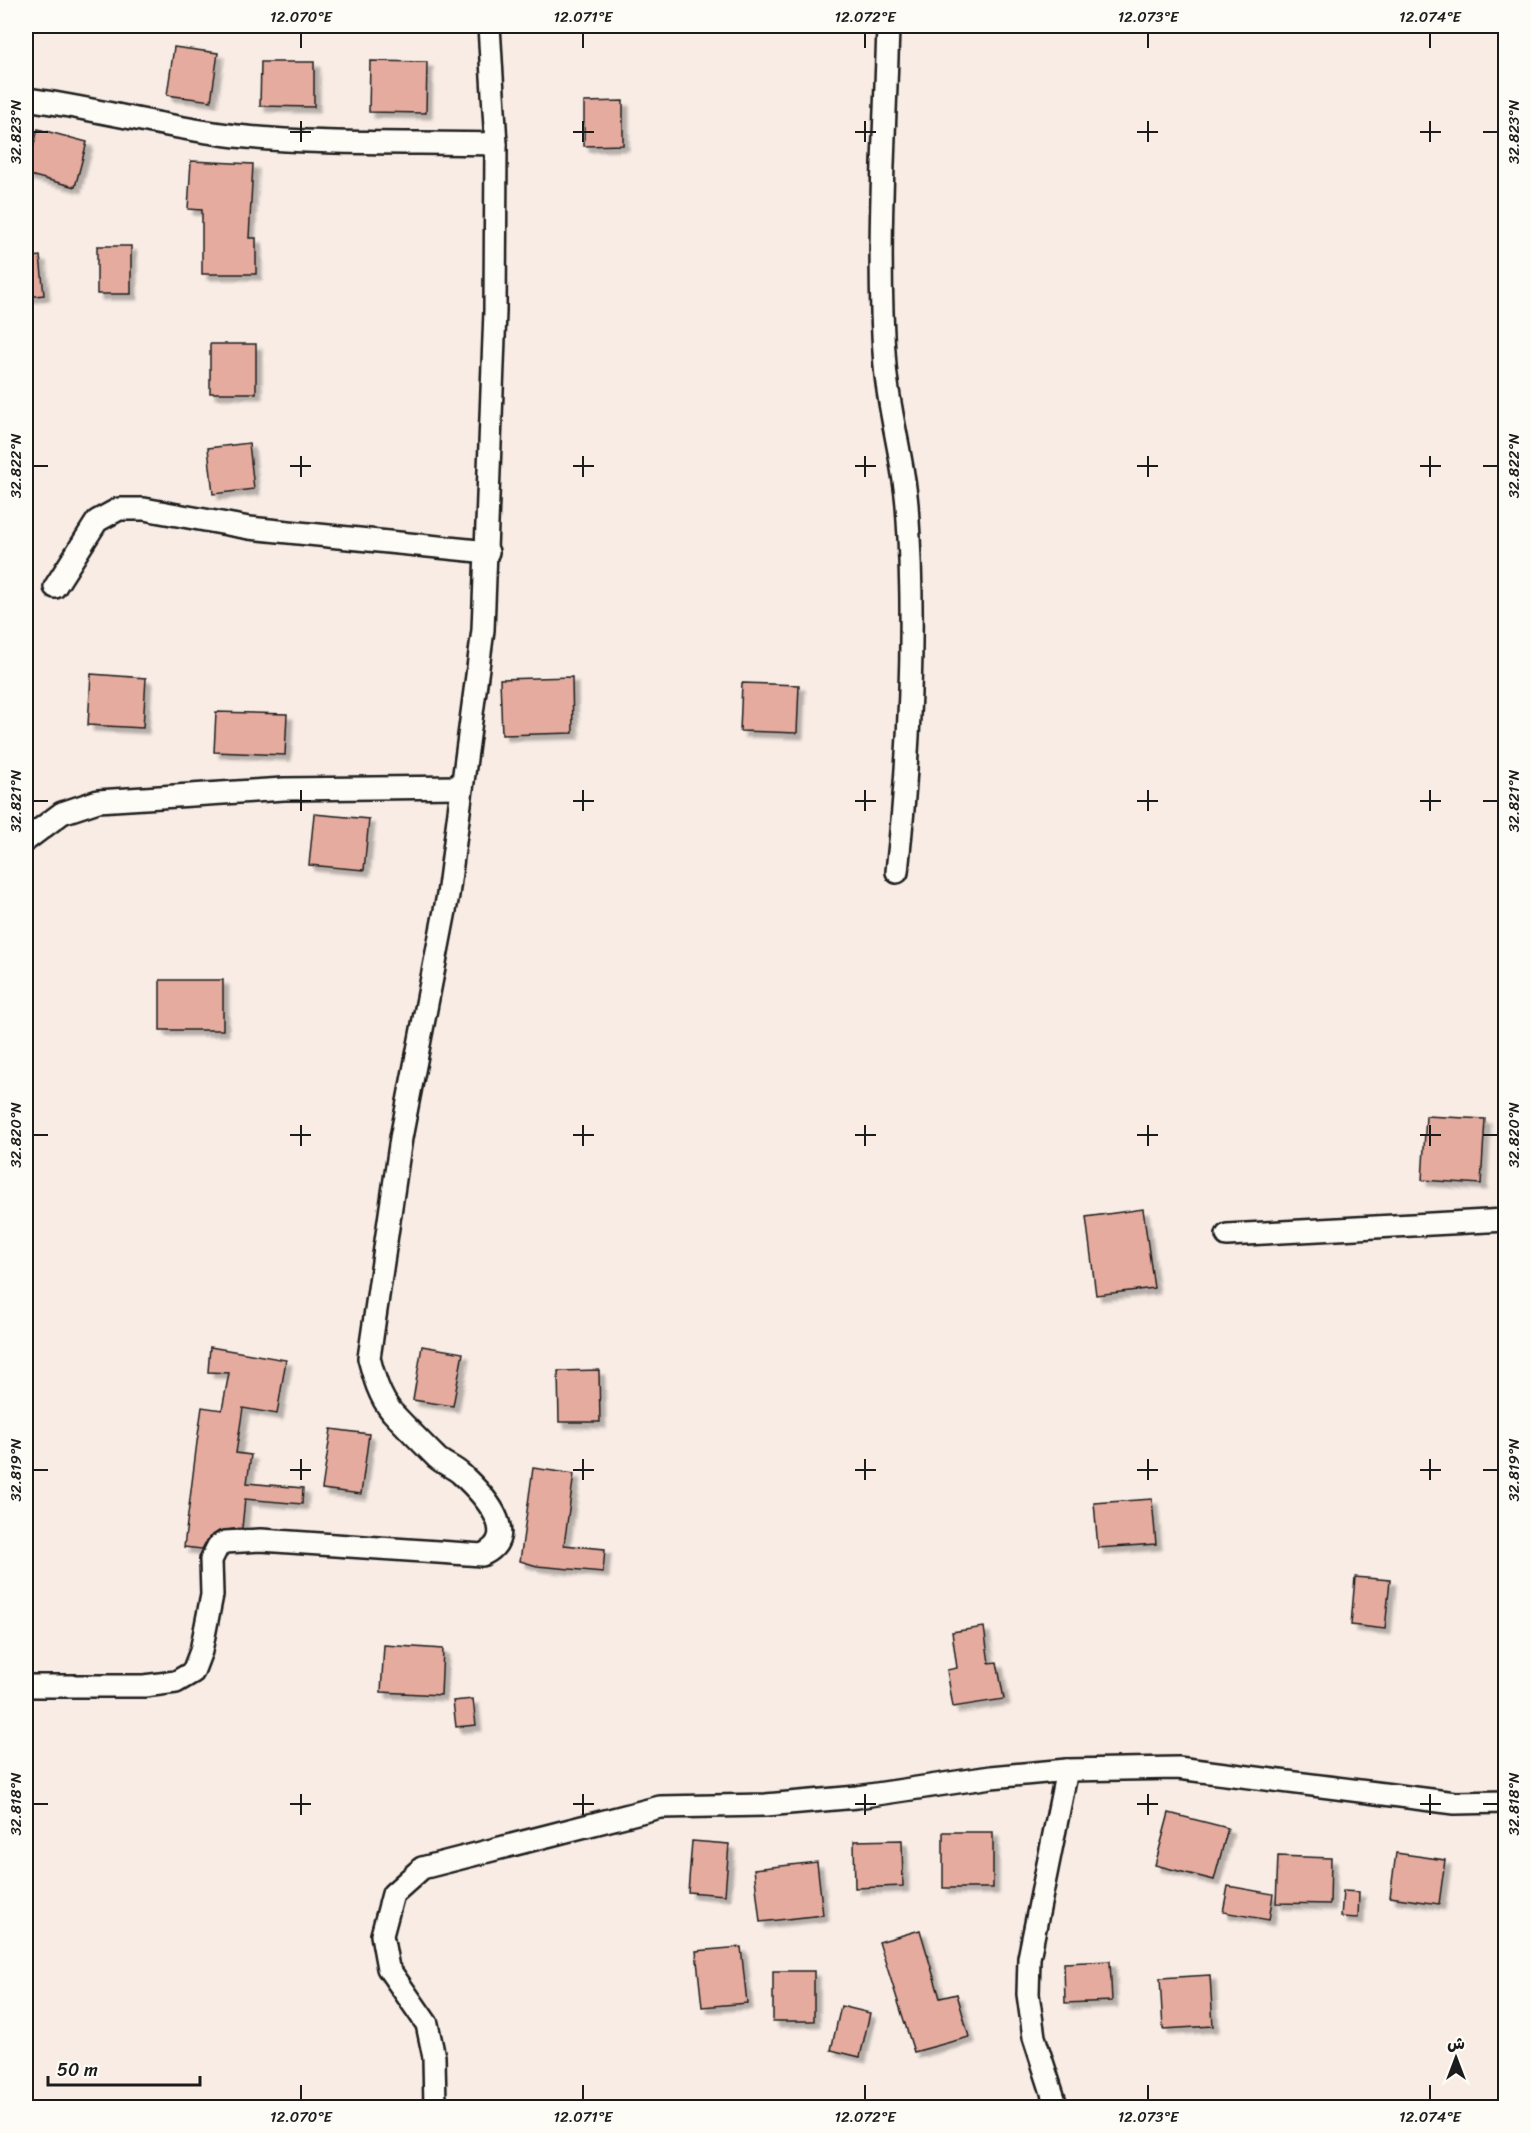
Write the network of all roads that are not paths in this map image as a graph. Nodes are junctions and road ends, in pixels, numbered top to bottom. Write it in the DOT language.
graph roads {
  1 [pos="489,26"];
  2 [pos="888,26"];
  3 [pos="26,99"];
  4 [pos="496,144"];
  5 [pos="488,552"];
  6 [pos="55,587"];
  7 [pos="462,787"];
  8 [pos="26,840"];
  9 [pos="897,872"];
  10 [pos="1506,1220"];
  11 [pos="1227,1235"];
  12 [pos="26,1686"];
  13 [pos="1067,1770"];
  14 [pos="1506,1802"];
  15 [pos="435,2108"];
  16 [pos="1057,2108"];
  1 -- 4 [label="street"];
  2 -- 9 [label="street"];
  3 -- 4 [label="street"];
  4 -- 5 [label="street"];
  5 -- 6 [label="street"];
  5 -- 7 [label="street"];
  7 -- 8 [label="street"];
  7 -- 12 [label="street"];
  10 -- 11 [label="street"];
  13 -- 14 [label="street"];
  13 -- 15 [label="street"];
  13 -- 16 [label="street"];
}
